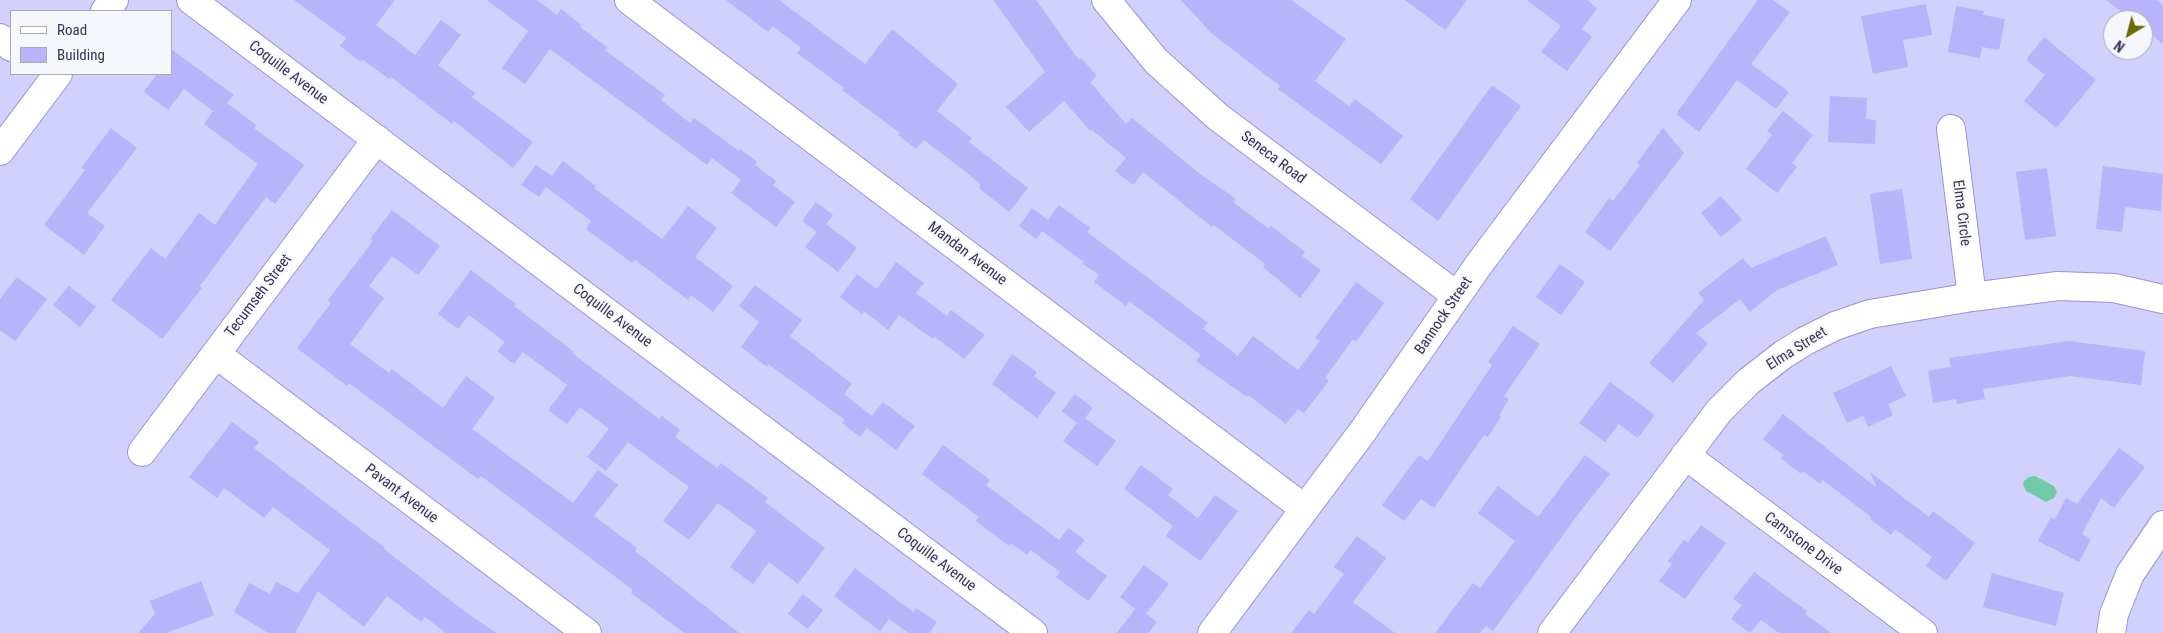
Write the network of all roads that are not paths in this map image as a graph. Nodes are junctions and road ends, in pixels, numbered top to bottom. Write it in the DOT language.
graph roads {
  1 [pos="114,0"];
  2 [pos="191,0"];
  3 [pos="629,0"];
  4 [pos="1106,0"];
  5 [pos="1677,0"];
  6 [pos="106,10"];
  7 [pos="0,38"];
  8 [pos="10,46"];
  9 [pos="53,76"];
  10 [pos="1951,129"];
  11 [pos="377,140"];
  12 [pos="0,151"];
  13 [pos="1457,296"];
  14 [pos="1972,297"];
  15 [pos="2163,298"];
  16 [pos="216,354"];
  17 [pos="142,452"];
  18 [pos="1684,455"];
  19 [pos="1305,509"];
  20 [pos="2163,524"];
  21 [pos="587,633"];
  22 [pos="1033,633"];
  23 [pos="1212,633"];
  24 [pos="1552,633"];
  25 [pos="1922,633"];
  26 [pos="2111,633"];
  1 -- 6 [label="street"];
  2 -- 11 [label="street, Coquille Avenue"];
  3 -- 19 [label="street, Mandan Avenue"];
  4 -- 13 [label="street, Seneca Road"];
  5 -- 13 [label="street, Bannock Street"];
  7 -- 8 [label="street"];
  9 -- 12 [label="street"];
  10 -- 14 [label="street, Elma Circle"];
  11 -- 16 [label="street, Tecumseh Street"];
  11 -- 22 [label="street, Coquille Avenue"];
  13 -- 19 [label="street, Bannock Street"];
  14 -- 15 [label="street, Elma Street"];
  14 -- 18 [label="street, Elma Street"];
  16 -- 17 [label="street, Tecumseh Street"];
  16 -- 21 [label="street, Pavant Avenue"];
  18 -- 24 [label="street, Elma Street"];
  18 -- 25 [label="street, Camstone Drive"];
  19 -- 23 [label="street, Bannock Street"];
  20 -- 26 [label="street"];
}
